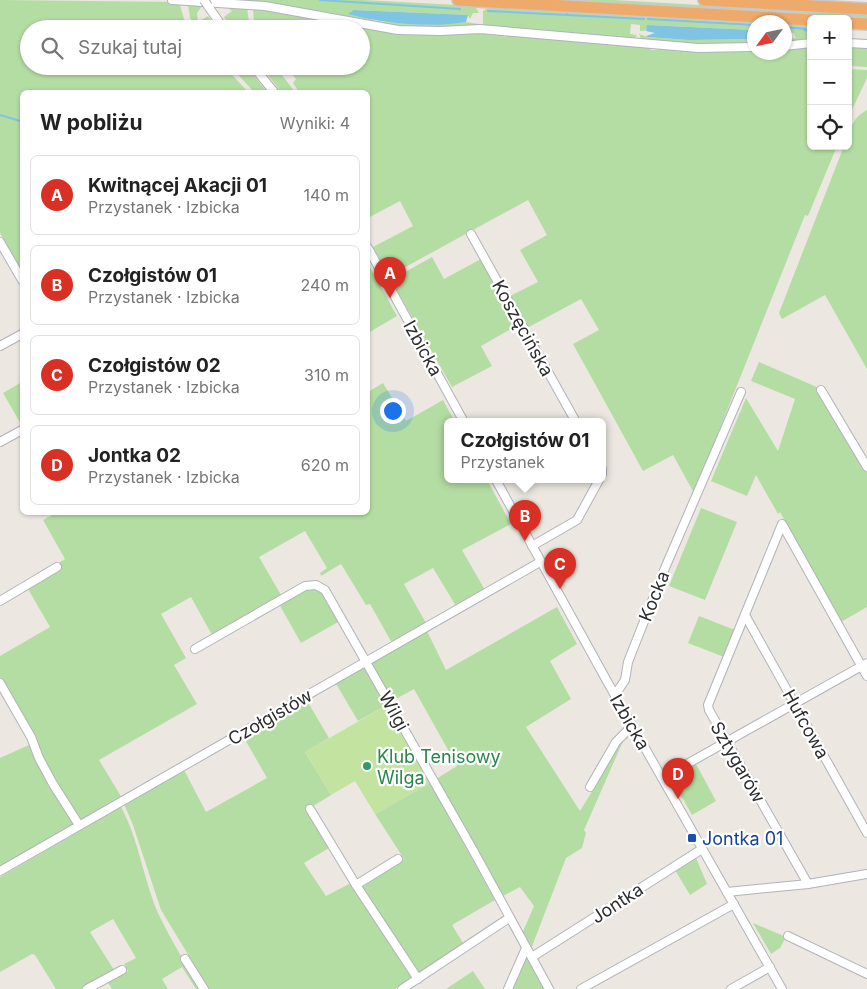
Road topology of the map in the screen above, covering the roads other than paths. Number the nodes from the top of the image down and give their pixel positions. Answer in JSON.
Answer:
{"nodes":[{"id":1,"x":172,"y":0,"type":"edge"},
{"id":2,"x":458,"y":0,"type":"edge"},
{"id":3,"x":704,"y":0,"type":"edge"},
{"id":4,"x":206,"y":3,"type":"edge"},
{"id":5,"x":867,"y":9,"type":"edge"},
{"id":6,"x":218,"y":20,"type":"edge"},
{"id":7,"x":343,"y":20,"type":"edge"},
{"id":8,"x":807,"y":20,"type":"edge"},
{"id":9,"x":852,"y":23,"type":"edge"},
{"id":10,"x":867,"y":24,"type":"edge"},
{"id":11,"x":370,"y":25,"type":"edge"},
{"id":12,"x":807,"y":43,"type":"edge"},
{"id":13,"x":852,"y":43,"type":"edge"},
{"id":14,"x":867,"y":44,"type":"edge"},
{"id":15,"x":792,"y":45,"type":"edge"},
{"id":16,"x":747,"y":47,"type":"edge"},
{"id":17,"x":260,"y":75,"type":"edge"},
{"id":18,"x":272,"y":90,"type":"edge"},
{"id":19,"x":471,"y":234,"type":"dead end"},
{"id":20,"x":0,"y":242,"type":"edge"},
{"id":21,"x":370,"y":252,"type":"edge"},
{"id":22,"x":20,"y":277,"type":"edge"},
{"id":23,"x":20,"y":335,"type":"edge"},
{"id":24,"x":0,"y":346,"type":"edge"},
{"id":25,"x":821,"y":390,"type":"dead end"},
{"id":26,"x":741,"y":392,"type":"dead end"},
{"id":27,"x":462,"y":418,"type":"edge"},
{"id":28,"x":574,"y":418,"type":"edge"},
{"id":29,"x":20,"y":431,"type":"edge"},
{"id":30,"x":0,"y":442,"type":"edge"},
{"id":31,"x":867,"y":467,"type":"edge"},
{"id":32,"x":498,"y":483,"type":"edge"},
{"id":33,"x":597,"y":483,"type":"edge"},
{"id":34,"x":532,"y":546,"type":"junction"},
{"id":35,"x":540,"y":562,"type":"junction"},
{"id":36,"x":57,"y":567,"type":"dead end"},
{"id":37,"x":0,"y":601,"type":"edge"},
{"id":38,"x":745,"y":615,"type":"junction"},
{"id":39,"x":195,"y":649,"type":"dead end"},
{"id":40,"x":367,"y":662,"type":"junction"},
{"id":41,"x":864,"y":665,"type":"edge"},
{"id":42,"x":867,"y":676,"type":"edge"},
{"id":43,"x":0,"y":683,"type":"edge"},
{"id":44,"x":615,"y":695,"type":"junction"},
{"id":45,"x":795,"y":704,"type":"junction"},
{"id":46,"x":632,"y":726,"type":"junction"},
{"id":47,"x":726,"y":742,"type":"junction"},
{"id":48,"x":662,"y":778,"type":"junction"},
{"id":49,"x":590,"y":787,"type":"dead end"},
{"id":50,"x":310,"y":809,"type":"dead end"},
{"id":51,"x":79,"y":826,"type":"junction"},
{"id":52,"x":867,"y":833,"type":"edge"},
{"id":53,"x":702,"y":849,"type":"junction"},
{"id":54,"x":398,"y":860,"type":"dead end"},
{"id":55,"x":0,"y":872,"type":"edge"},
{"id":56,"x":867,"y":874,"type":"edge"},
{"id":57,"x":808,"y":884,"type":"junction"},
{"id":58,"x":356,"y":885,"type":"junction"},
{"id":59,"x":727,"y":892,"type":"junction"},
{"id":60,"x":734,"y":904,"type":"junction"},
{"id":61,"x":509,"y":918,"type":"junction"},
{"id":62,"x":788,"y":936,"type":"dead end"},
{"id":63,"x":526,"y":948,"type":"junction"},
{"id":64,"x":532,"y":957,"type":"junction"},
{"id":65,"x":185,"y":959,"type":"dead end"},
{"id":66,"x":770,"y":967,"type":"junction"},
{"id":67,"x":122,"y":970,"type":"dead end"},
{"id":68,"x":867,"y":974,"type":"edge"},
{"id":69,"x":418,"y":979,"type":"junction"},
{"id":70,"x":87,"y":989,"type":"edge"},
{"id":71,"x":204,"y":989,"type":"edge"},
{"id":72,"x":402,"y":989,"type":"edge"},
{"id":73,"x":508,"y":989,"type":"edge"},
{"id":74,"x":549,"y":989,"type":"edge"},
{"id":75,"x":581,"y":989,"type":"edge"},
{"id":76,"x":731,"y":989,"type":"edge"},
{"id":77,"x":782,"y":989,"type":"edge"}],
"edges":[{"from":1,"to":7,"type":"street"},
{"from":2,"to":8,"type":"highway"},
{"from":3,"to":5,"type":"highway"},
{"from":4,"to":6,"type":"street"},
{"from":9,"to":10,"type":"highway"},
{"from":11,"to":16,"type":"street"},
{"from":12,"to":15,"type":"street"},
{"from":13,"to":14,"type":"street"},
{"from":17,"to":18,"type":"street"},
{"from":19,"to":28,"type":"street","name":"Koszęcińska"},
{"from":20,"to":22,"type":"street"},
{"from":21,"to":27,"type":"street","name":"Izbicka"},
{"from":23,"to":24,"type":"street"},
{"from":25,"to":31,"type":"street"},
{"from":26,"to":44,"type":"street","name":"Kocka"},
{"from":29,"to":30,"type":"street"},
{"from":32,"to":34,"type":"street","name":"Izbicka"},
{"from":33,"to":34,"type":"street"},
{"from":34,"to":35,"type":"street","name":"Izbicka"},
{"from":35,"to":40,"type":"street","name":"Czołgistów"},
{"from":35,"to":44,"type":"street","name":"Izbicka"},
{"from":36,"to":37,"type":"street"},
{"from":38,"to":41,"type":"street","name":"Sztygarów"},
{"from":38,"to":45,"type":"street","name":"Hufcowa"},
{"from":38,"to":47,"type":"street","name":"Sztygarów"},
{"from":39,"to":40,"type":"street","name":"Wilgi"},
{"from":40,"to":51,"type":"street","name":"Czołgistów"},
{"from":40,"to":61,"type":"street","name":"Wilgi"},
{"from":41,"to":42,"type":"street"},
{"from":41,"to":45,"type":"street"},
{"from":43,"to":51,"type":"street"},
{"from":44,"to":46,"type":"street","name":"Izbicka"},
{"from":45,"to":47,"type":"street"},
{"from":45,"to":52,"type":"street","name":"Hufcowa"},
{"from":46,"to":48,"type":"street","name":"Izbicka"},
{"from":46,"to":49,"type":"street"},
{"from":47,"to":48,"type":"street"},
{"from":47,"to":57,"type":"street","name":"Sztygarów"},
{"from":48,"to":53,"type":"street","name":"Izbicka"},
{"from":50,"to":58,"type":"street"},
{"from":51,"to":55,"type":"street","name":"Czołgistów"},
{"from":53,"to":59,"type":"street","name":"Izbicka"},
{"from":53,"to":64,"type":"street","name":"Jontka"},
{"from":54,"to":58,"type":"street"},
{"from":56,"to":57,"type":"street"},
{"from":57,"to":59,"type":"street"},
{"from":58,"to":69,"type":"street"},
{"from":59,"to":60,"type":"street","name":"Izbicka"},
{"from":60,"to":66,"type":"street","name":"Izbicka"},
{"from":60,"to":75,"type":"street"},
{"from":61,"to":63,"type":"street","name":"Wilgi"},
{"from":61,"to":69,"type":"street"},
{"from":62,"to":68,"type":"street"},
{"from":63,"to":64,"type":"street","name":"Wilgi"},
{"from":63,"to":73,"type":"street"},
{"from":64,"to":74,"type":"street","name":"Wilgi"},
{"from":65,"to":71,"type":"street"},
{"from":66,"to":76,"type":"street"},
{"from":66,"to":77,"type":"street","name":"Izbicka"},
{"from":67,"to":70,"type":"street"},
{"from":69,"to":72,"type":"street"}]}
